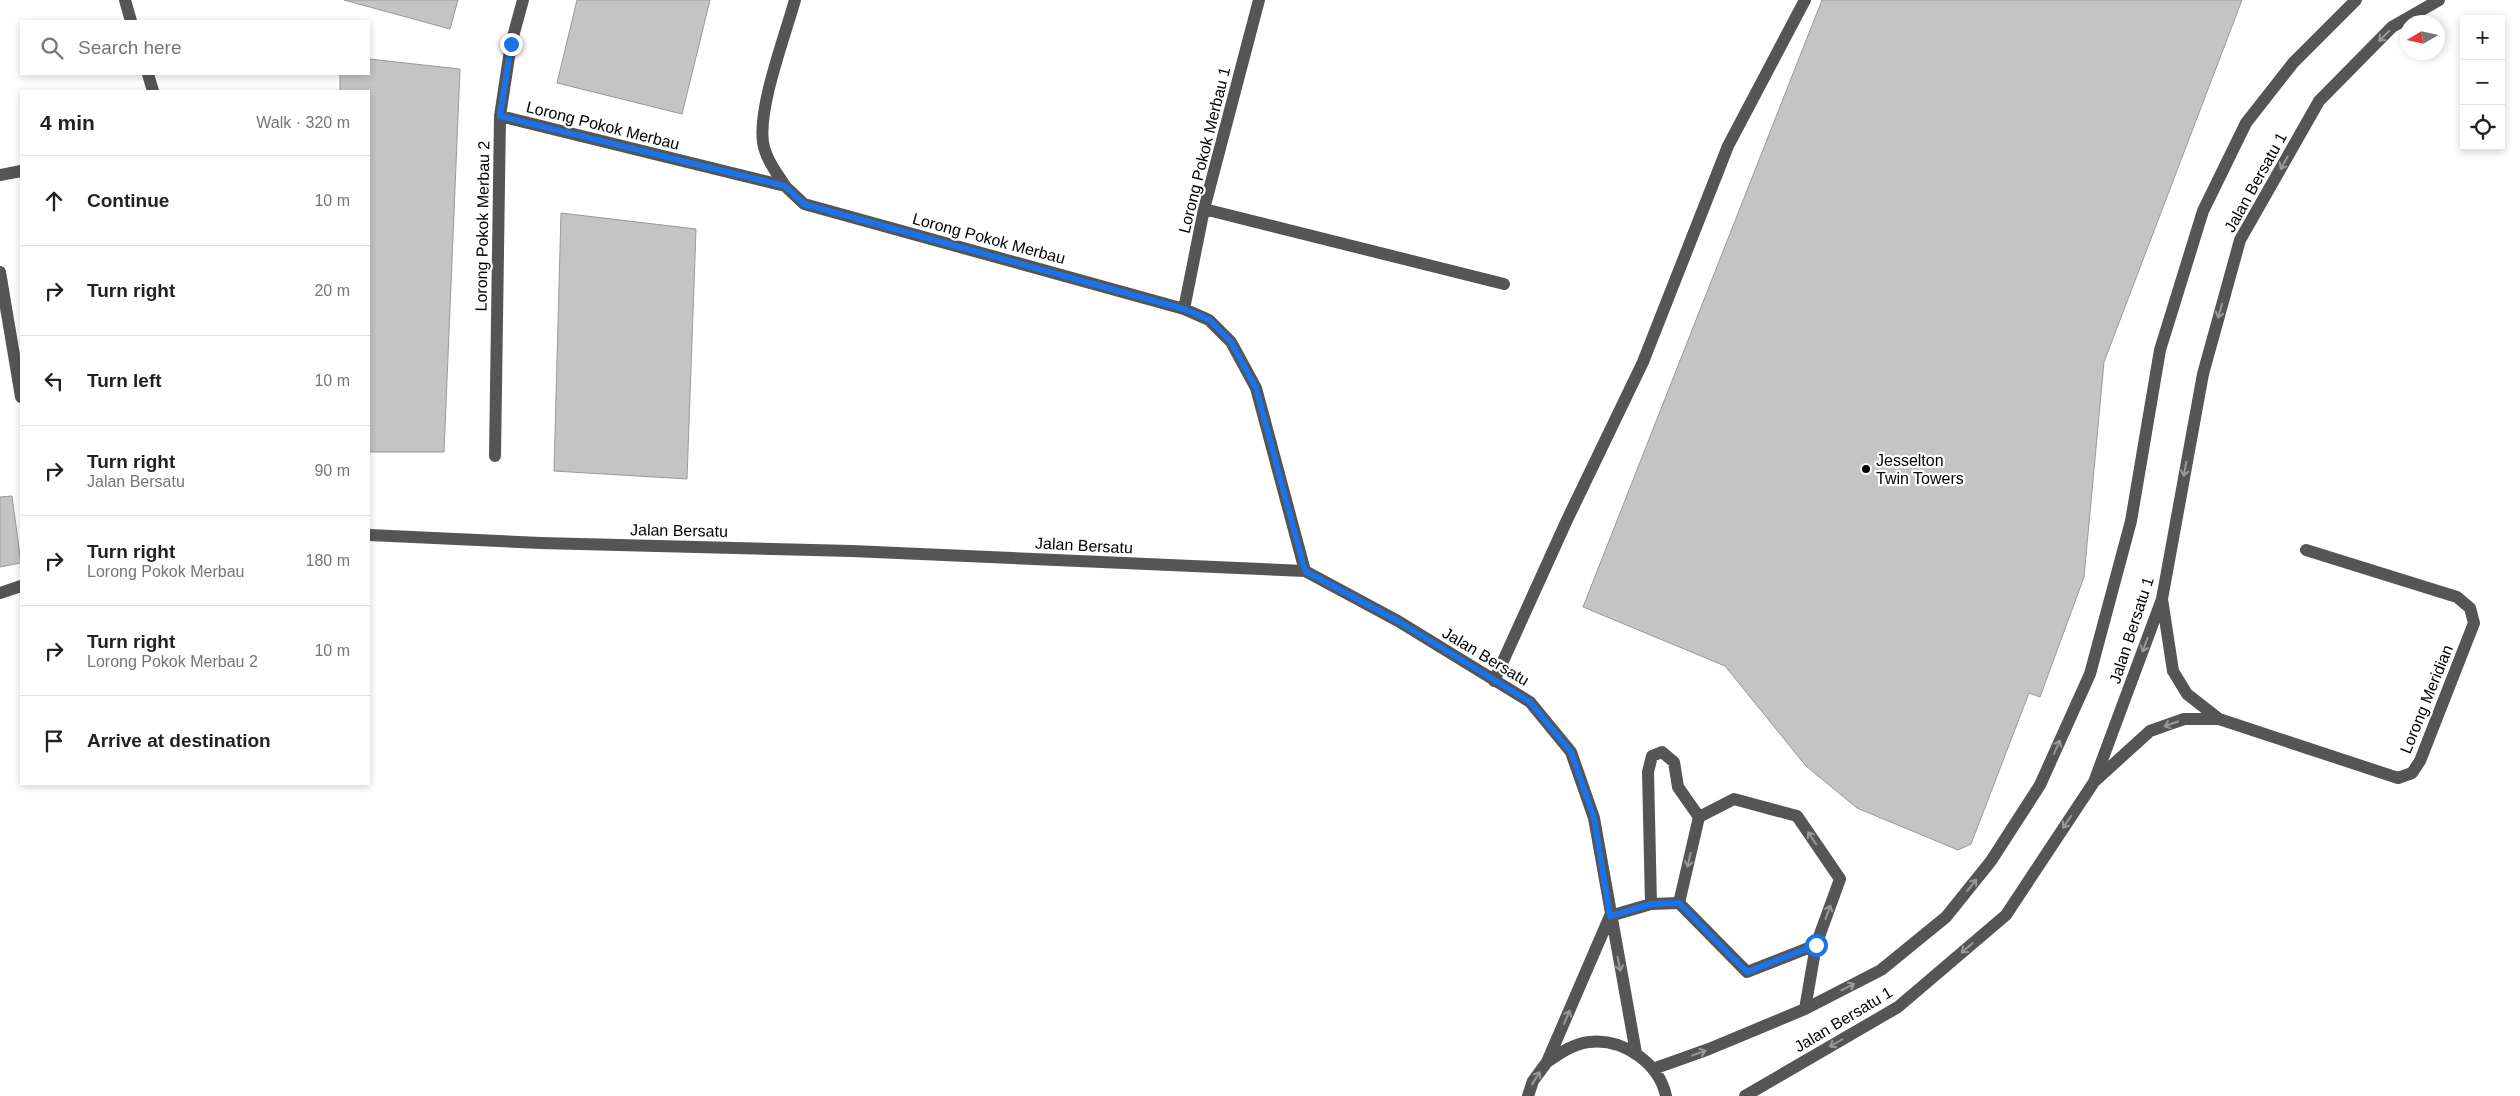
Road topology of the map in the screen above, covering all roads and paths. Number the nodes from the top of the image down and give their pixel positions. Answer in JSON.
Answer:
{"nodes":[{"id":1,"x":125,"y":0,"type":"edge"},
{"id":2,"x":523,"y":0,"type":"edge"},
{"id":3,"x":795,"y":0,"type":"edge"},
{"id":4,"x":1259,"y":0,"type":"edge"},
{"id":5,"x":1805,"y":0,"type":"edge"},
{"id":6,"x":2356,"y":0,"type":"edge"},
{"id":7,"x":2439,"y":0,"type":"edge"},
{"id":8,"x":131,"y":20,"type":"edge"},
{"id":9,"x":148,"y":75,"type":"edge"},
{"id":10,"x":153,"y":90,"type":"edge"},
{"id":11,"x":500,"y":116,"type":"junction"},
{"id":12,"x":20,"y":171,"type":"edge"},
{"id":13,"x":0,"y":175,"type":"edge"},
{"id":14,"x":785,"y":186,"type":"junction"},
{"id":15,"x":1204,"y":209,"type":"junction"},
{"id":16,"x":0,"y":272,"type":"edge"},
{"id":17,"x":1504,"y":284,"type":"dead end"},
{"id":18,"x":1184,"y":309,"type":"junction"},
{"id":19,"x":20,"y":391,"type":"edge"},
{"id":20,"x":495,"y":456,"type":"dead end"},
{"id":21,"x":370,"y":535,"type":"edge"},
{"id":22,"x":2306,"y":550,"type":"dead end"},
{"id":23,"x":1305,"y":571,"type":"junction"},
{"id":24,"x":20,"y":586,"type":"edge"},
{"id":25,"x":0,"y":593,"type":"edge"},
{"id":26,"x":2162,"y":599,"type":"junction"},
{"id":27,"x":1494,"y":681,"type":"junction"},
{"id":28,"x":2219,"y":719,"type":"junction"},
{"id":29,"x":2094,"y":782,"type":"junction"},
{"id":30,"x":1700,"y":817,"type":"junction"},
{"id":31,"x":1679,"y":903,"type":"junction"},
{"id":32,"x":1651,"y":904,"type":"junction"},
{"id":33,"x":1610,"y":916,"type":"junction"},
{"id":34,"x":1816,"y":945,"type":"junction"},
{"id":35,"x":1805,"y":1009,"type":"junction"},
{"id":36,"x":1636,"y":1053,"type":"junction"},
{"id":37,"x":1547,"y":1062,"type":"junction"},
{"id":38,"x":1653,"y":1069,"type":"junction"},
{"id":39,"x":1528,"y":1096,"type":"edge"},
{"id":40,"x":1666,"y":1096,"type":"edge"},
{"id":41,"x":1745,"y":1096,"type":"edge"}],
"edges":[{"from":1,"to":8,"type":"street"},
{"from":2,"to":11,"type":"street","name":"Lorong Pokok Merbau 2"},
{"from":3,"to":14,"type":"street"},
{"from":4,"to":15,"type":"street","name":"Lorong Pokok Merbau 1"},
{"from":5,"to":27,"type":"street"},
{"from":35,"to":6,"type":"street","name":"Jalan Bersatu 1","one_way":true},
{"from":7,"to":26,"type":"street","name":"Jalan Bersatu 1","one_way":true},
{"from":9,"to":10,"type":"street"},
{"from":11,"to":14,"type":"street","name":"Lorong Pokok Merbau"},
{"from":11,"to":20,"type":"street","name":"Lorong Pokok Merbau 2"},
{"from":12,"to":13,"type":"street"},
{"from":14,"to":18,"type":"street","name":"Lorong Pokok Merbau"},
{"from":15,"to":17,"type":"street"},
{"from":15,"to":18,"type":"street","name":"Lorong Pokok Merbau 1"},
{"from":16,"to":19,"type":"street"},
{"from":18,"to":23,"type":"street","name":"Lorong Pokok Merbau"},
{"from":21,"to":23,"type":"street","name":"Jalan Bersatu"},
{"from":22,"to":28,"type":"street","name":"Lorong Meridian"},
{"from":23,"to":27,"type":"street","name":"Jalan Bersatu"},
{"from":24,"to":25,"type":"street"},
{"from":26,"to":28,"type":"street","name":"Lorong Meridian"},
{"from":26,"to":29,"type":"street","name":"Jalan Bersatu 1","one_way":true},
{"from":27,"to":33,"type":"street","name":"Jalan Bersatu"},
{"from":28,"to":29,"type":"street","name":"Lorong Meridian","one_way":true},
{"from":29,"to":41,"type":"street","name":"Jalan Bersatu 1","one_way":true},
{"from":30,"to":31,"type":"street","one_way":true},
{"from":30,"to":32,"type":"street"},
{"from":34,"to":30,"type":"street","one_way":true},
{"from":31,"to":32,"type":"street"},
{"from":31,"to":34,"type":"street"},
{"from":32,"to":33,"type":"street"},
{"from":33,"to":36,"type":"street","name":"Jalan Bersatu","one_way":true},
{"from":37,"to":33,"type":"street","one_way":true},
{"from":34,"to":35,"type":"street"},
{"from":38,"to":35,"type":"street","name":"Jalan Bersatu 1","one_way":true},
{"from":36,"to":37,"type":"street"},
{"from":36,"to":38,"type":"street"},
{"from":39,"to":37,"type":"street","one_way":true},
{"from":38,"to":40,"type":"street"}]}
